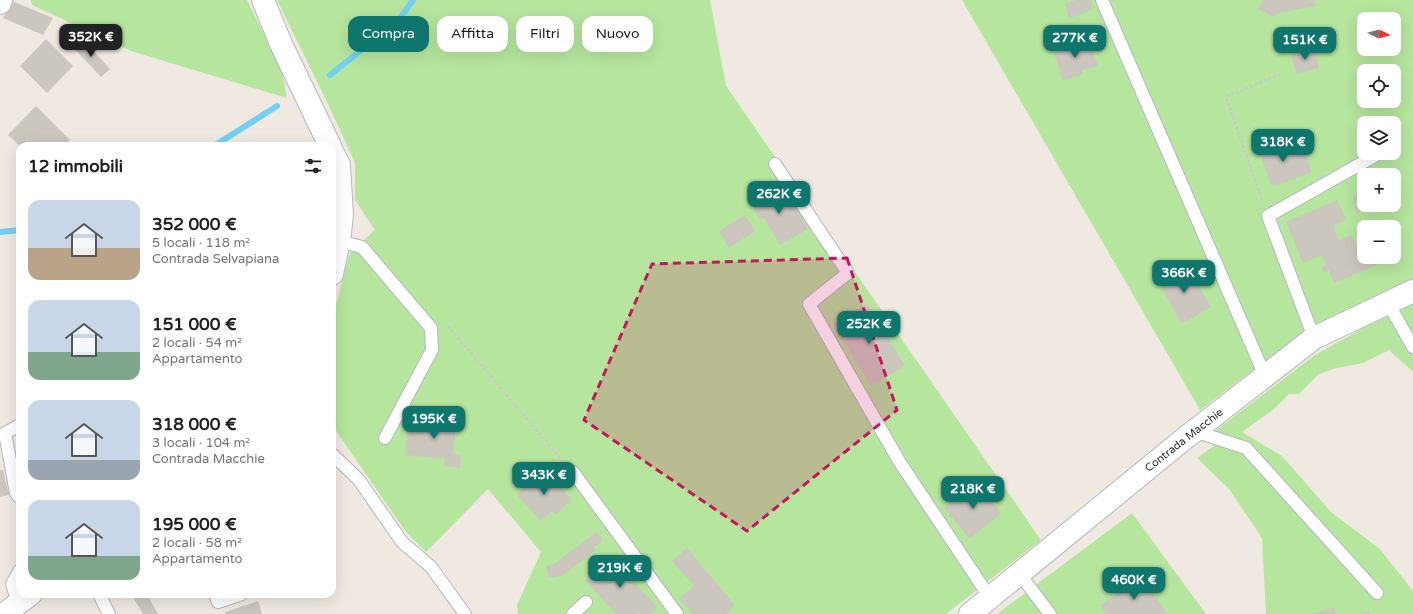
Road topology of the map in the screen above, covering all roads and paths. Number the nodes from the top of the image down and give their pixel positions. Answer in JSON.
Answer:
{"nodes":[{"id":1,"x":1,"y":0,"type":"edge"},
{"id":2,"x":263,"y":0,"type":"edge"},
{"id":3,"x":1102,"y":0,"type":"edge"},
{"id":4,"x":0,"y":3,"type":"edge"},
{"id":5,"x":1282,"y":73,"type":"dead end"},
{"id":6,"x":328,"y":142,"type":"edge"},
{"id":7,"x":336,"y":159,"type":"edge"},
{"id":8,"x":1367,"y":160,"type":"edge"},
{"id":9,"x":775,"y":164,"type":"dead end"},
{"id":10,"x":1268,"y":216,"type":"junction"},
{"id":11,"x":339,"y":241,"type":"junction"},
{"id":12,"x":336,"y":255,"type":"edge"},
{"id":13,"x":1413,"y":291,"type":"edge"},
{"id":14,"x":1388,"y":303,"type":"junction"},
{"id":15,"x":445,"y":323,"type":"dead end"},
{"id":16,"x":1314,"y":338,"type":"junction"},
{"id":17,"x":1413,"y":347,"type":"edge"},
{"id":18,"x":1266,"y":376,"type":"junction"},
{"id":19,"x":16,"y":426,"type":"edge"},
{"id":20,"x":1194,"y":431,"type":"junction"},
{"id":21,"x":385,"y":438,"type":"dead end"},
{"id":22,"x":336,"y":458,"type":"edge"},
{"id":23,"x":573,"y":472,"type":"joint"},
{"id":24,"x":16,"y":493,"type":"edge"},
{"id":25,"x":1019,"y":573,"type":"junction"},
{"id":26,"x":16,"y":577,"type":"edge"},
{"id":27,"x":1377,"y":593,"type":"dead end"},
{"id":28,"x":16,"y":597,"type":"edge"},
{"id":29,"x":101,"y":598,"type":"edge"},
{"id":30,"x":216,"y":598,"type":"edge"},
{"id":31,"x":230,"y":598,"type":"edge"},
{"id":32,"x":990,"y":598,"type":"junction"},
{"id":33,"x":586,"y":602,"type":"dead end"},
{"id":34,"x":109,"y":614,"type":"edge"},
{"id":35,"x":464,"y":614,"type":"edge"},
{"id":36,"x":573,"y":614,"type":"edge"},
{"id":37,"x":677,"y":614,"type":"edge"},
{"id":38,"x":970,"y":614,"type":"edge"},
{"id":39,"x":1050,"y":614,"type":"edge"}],
"edges":[{"from":1,"to":4,"type":"street"},
{"from":2,"to":6,"type":"street"},
{"from":3,"to":18,"type":"lane"},
{"from":5,"to":10,"type":"path"},
{"from":7,"to":11,"type":"street"},
{"from":8,"to":10,"type":"lane"},
{"from":9,"to":32,"type":"lane"},
{"from":10,"to":16,"type":"lane"},
{"from":11,"to":12,"type":"street"},
{"from":11,"to":21,"type":"lane"},
{"from":13,"to":14,"type":"street","name":"Contrada Macchie"},
{"from":14,"to":16,"type":"street","name":"Contrada Macchie"},
{"from":14,"to":17,"type":"lane"},
{"from":15,"to":23,"type":"path"},
{"from":16,"to":18,"type":"street","name":"Contrada Macchie"},
{"from":18,"to":20,"type":"street","name":"Contrada Macchie"},
{"from":19,"to":24,"type":"lane"},
{"from":20,"to":25,"type":"street","name":"Contrada Macchie"},
{"from":20,"to":27,"type":"lane"},
{"from":22,"to":35,"type":"lane"},
{"from":23,"to":37,"type":"lane"},
{"from":25,"to":32,"type":"street","name":"Contrada Macchie"},
{"from":25,"to":39,"type":"lane"},
{"from":26,"to":28,"type":"lane"},
{"from":29,"to":34,"type":"lane"},
{"from":30,"to":31,"type":"lane"},
{"from":32,"to":38,"type":"street","name":"Contrada Macchie"},
{"from":33,"to":36,"type":"lane"}]}
